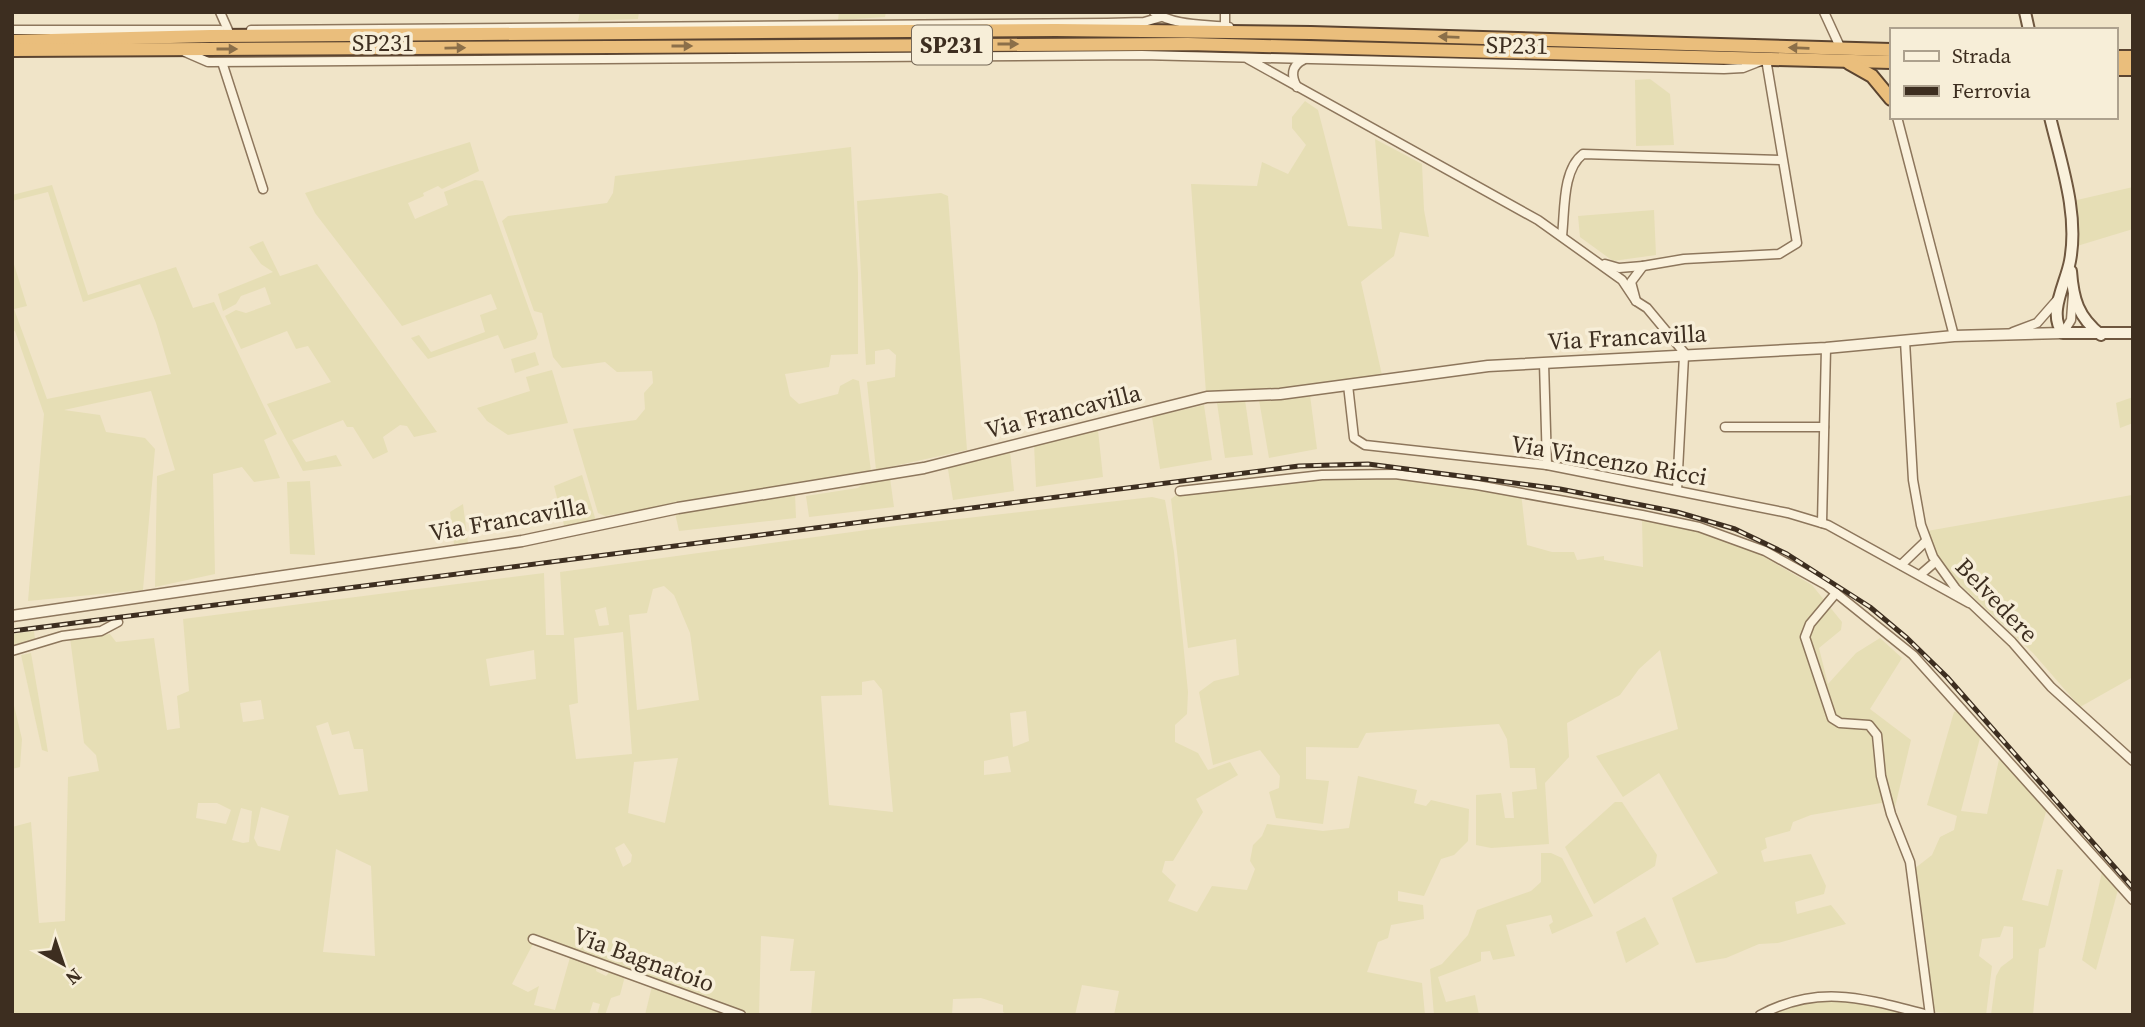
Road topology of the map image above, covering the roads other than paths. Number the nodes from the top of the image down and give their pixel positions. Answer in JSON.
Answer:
{"nodes":[{"id":1,"x":220,"y":12,"type":"edge"},
{"id":2,"x":1225,"y":12,"type":"edge"},
{"id":3,"x":1824,"y":12,"type":"edge"},
{"id":4,"x":1157,"y":15,"type":"edge"},
{"id":5,"x":1225,"y":26,"type":"junction"},
{"id":6,"x":12,"y":30,"type":"edge"},
{"id":7,"x":228,"y":30,"type":"junction"},
{"id":8,"x":1283,"y":32,"type":"junction"},
{"id":9,"x":12,"y":41,"type":"edge"},
{"id":10,"x":177,"y":48,"type":"junction"},
{"id":11,"x":12,"y":50,"type":"edge"},
{"id":12,"x":1890,"y":50,"type":"edge"},
{"id":13,"x":1841,"y":55,"type":"junction"},
{"id":14,"x":1306,"y":58,"type":"junction"},
{"id":15,"x":1248,"y":59,"type":"junction"},
{"id":16,"x":1766,"y":59,"type":"junction"},
{"id":17,"x":2117,"y":61,"type":"edge"},
{"id":18,"x":222,"y":62,"type":"junction"},
{"id":19,"x":1890,"y":62,"type":"edge"},
{"id":20,"x":2133,"y":69,"type":"edge"},
{"id":21,"x":1298,"y":89,"type":"junction"},
{"id":22,"x":1890,"y":98,"type":"edge"},
{"id":23,"x":1898,"y":119,"type":"edge"},
{"id":24,"x":2050,"y":119,"type":"edge"},
{"id":25,"x":1782,"y":160,"type":"junction"},
{"id":26,"x":263,"y":189,"type":"dead end"},
{"id":27,"x":1562,"y":236,"type":"junction"},
{"id":28,"x":1597,"y":262,"type":"junction"},
{"id":29,"x":1643,"y":266,"type":"junction"},
{"id":30,"x":2067,"y":293,"type":"junction"},
{"id":31,"x":1636,"y":301,"type":"junction"},
{"id":32,"x":2011,"y":333,"type":"junction"},
{"id":33,"x":2063,"y":333,"type":"junction"},
{"id":34,"x":2133,"y":333,"type":"edge"},
{"id":35,"x":2101,"y":335,"type":"junction"},
{"id":36,"x":1954,"y":336,"type":"junction"},
{"id":37,"x":1905,"y":341,"type":"junction"},
{"id":38,"x":1826,"y":348,"type":"junction"},
{"id":39,"x":1685,"y":356,"type":"junction"},
{"id":40,"x":1544,"y":363,"type":"junction"},
{"id":41,"x":1348,"y":384,"type":"junction"},
{"id":42,"x":1725,"y":427,"type":"dead end"},
{"id":43,"x":1824,"y":427,"type":"junction"},
{"id":44,"x":1547,"y":465,"type":"junction"},
{"id":45,"x":1677,"y":490,"type":"junction"},
{"id":46,"x":1180,"y":491,"type":"dead end"},
{"id":47,"x":1822,"y":523,"type":"junction"},
{"id":48,"x":1925,"y":542,"type":"junction"},
{"id":49,"x":1935,"y":562,"type":"junction"},
{"id":50,"x":1901,"y":565,"type":"junction"},
{"id":51,"x":1920,"y":575,"type":"junction"},
{"id":52,"x":1836,"y":593,"type":"junction"},
{"id":53,"x":1969,"y":603,"type":"junction"},
{"id":54,"x":12,"y":615,"type":"edge"},
{"id":55,"x":118,"y":622,"type":"dead end"},
{"id":56,"x":12,"y":651,"type":"edge"},
{"id":57,"x":2133,"y":761,"type":"edge"},
{"id":58,"x":2133,"y":900,"type":"edge"},
{"id":59,"x":533,"y":939,"type":"dead end"},
{"id":60,"x":741,"y":1015,"type":"edge"},
{"id":61,"x":1760,"y":1015,"type":"edge"},
{"id":62,"x":1929,"y":1015,"type":"edge"}],
"edges":[{"from":1,"to":7,"type":"street"},
{"from":2,"to":5,"type":"street"},
{"from":3,"to":13,"type":"street"},
{"from":4,"to":5,"type":"street"},
{"from":4,"to":7,"type":"street"},
{"from":5,"to":8,"type":"street"},
{"from":6,"to":7,"type":"street"},
{"from":8,"to":9,"type":"highway","number":"SP231"},
{"from":13,"to":8,"type":"highway","number":"SP231","one_way":true},
{"from":10,"to":11,"type":"highway","number":"SP231"},
{"from":10,"to":16,"type":"highway","number":"SP231","one_way":true},
{"from":10,"to":18,"type":"street","name":"SP231"},
{"from":12,"to":13,"type":"highway","number":"SP231"},
{"from":13,"to":16,"type":"highway","number":"SP231"},
{"from":13,"to":19,"type":"highway","number":"SP231"},
{"from":13,"to":22,"type":"highway"},
{"from":14,"to":15,"type":"street","name":"SP231"},
{"from":14,"to":16,"type":"street","name":"SP231"},
{"from":14,"to":21,"type":"street"},
{"from":15,"to":18,"type":"street","name":"SP231"},
{"from":15,"to":21,"type":"street"},
{"from":16,"to":25,"type":"street"},
{"from":17,"to":20,"type":"highway"},
{"from":18,"to":26,"type":"street"},
{"from":21,"to":27,"type":"street"},
{"from":23,"to":36,"type":"street"},
{"from":24,"to":30,"type":"main road"},
{"from":25,"to":27,"type":"street"},
{"from":25,"to":29,"type":"street"},
{"from":27,"to":28,"type":"street"},
{"from":28,"to":29,"type":"street"},
{"from":28,"to":31,"type":"street"},
{"from":29,"to":31,"type":"street"},
{"from":30,"to":32,"type":"street"},
{"from":30,"to":33,"type":"main road"},
{"from":30,"to":35,"type":"main road"},
{"from":31,"to":39,"type":"street"},
{"from":32,"to":33,"type":"street","name":"Via Francavilla"},
{"from":32,"to":36,"type":"street","name":"Via Francavilla"},
{"from":33,"to":35,"type":"main road","name":"Via Francavilla"},
{"from":34,"to":35,"type":"main road","name":"Via Francavilla"},
{"from":36,"to":37,"type":"street","name":"Via Francavilla"},
{"from":37,"to":38,"type":"street","name":"Via Francavilla"},
{"from":37,"to":48,"type":"street","name":"Belvedere"},
{"from":38,"to":39,"type":"street","name":"Via Francavilla"},
{"from":38,"to":43,"type":"street"},
{"from":39,"to":40,"type":"street","name":"Via Francavilla"},
{"from":39,"to":45,"type":"street"},
{"from":40,"to":41,"type":"street","name":"Via Francavilla"},
{"from":40,"to":44,"type":"street"},
{"from":41,"to":44,"type":"street","name":"Via Vincenzo Ricci"},
{"from":41,"to":54,"type":"street","name":"Via Francavilla"},
{"from":42,"to":43,"type":"street"},
{"from":43,"to":47,"type":"street"},
{"from":44,"to":45,"type":"street","name":"Via Vincenzo Ricci"},
{"from":45,"to":47,"type":"street","name":"Via Vincenzo Ricci"},
{"from":46,"to":52,"type":"street"},
{"from":47,"to":50,"type":"street","name":"Via Vincenzo Ricci"},
{"from":48,"to":49,"type":"street","name":"Belvedere"},
{"from":48,"to":50,"type":"street"},
{"from":49,"to":51,"type":"street"},
{"from":49,"to":53,"type":"street","name":"Belvedere"},
{"from":50,"to":51,"type":"street","name":"Via Vincenzo Ricci"},
{"from":51,"to":53,"type":"street","name":"Via Vincenzo Ricci"},
{"from":52,"to":58,"type":"street"},
{"from":52,"to":62,"type":"street"},
{"from":53,"to":57,"type":"street","name":"Belvedere"},
{"from":55,"to":56,"type":"street"},
{"from":59,"to":60,"type":"street","name":"Via Bagnatoio"},
{"from":61,"to":62,"type":"street"}]}
